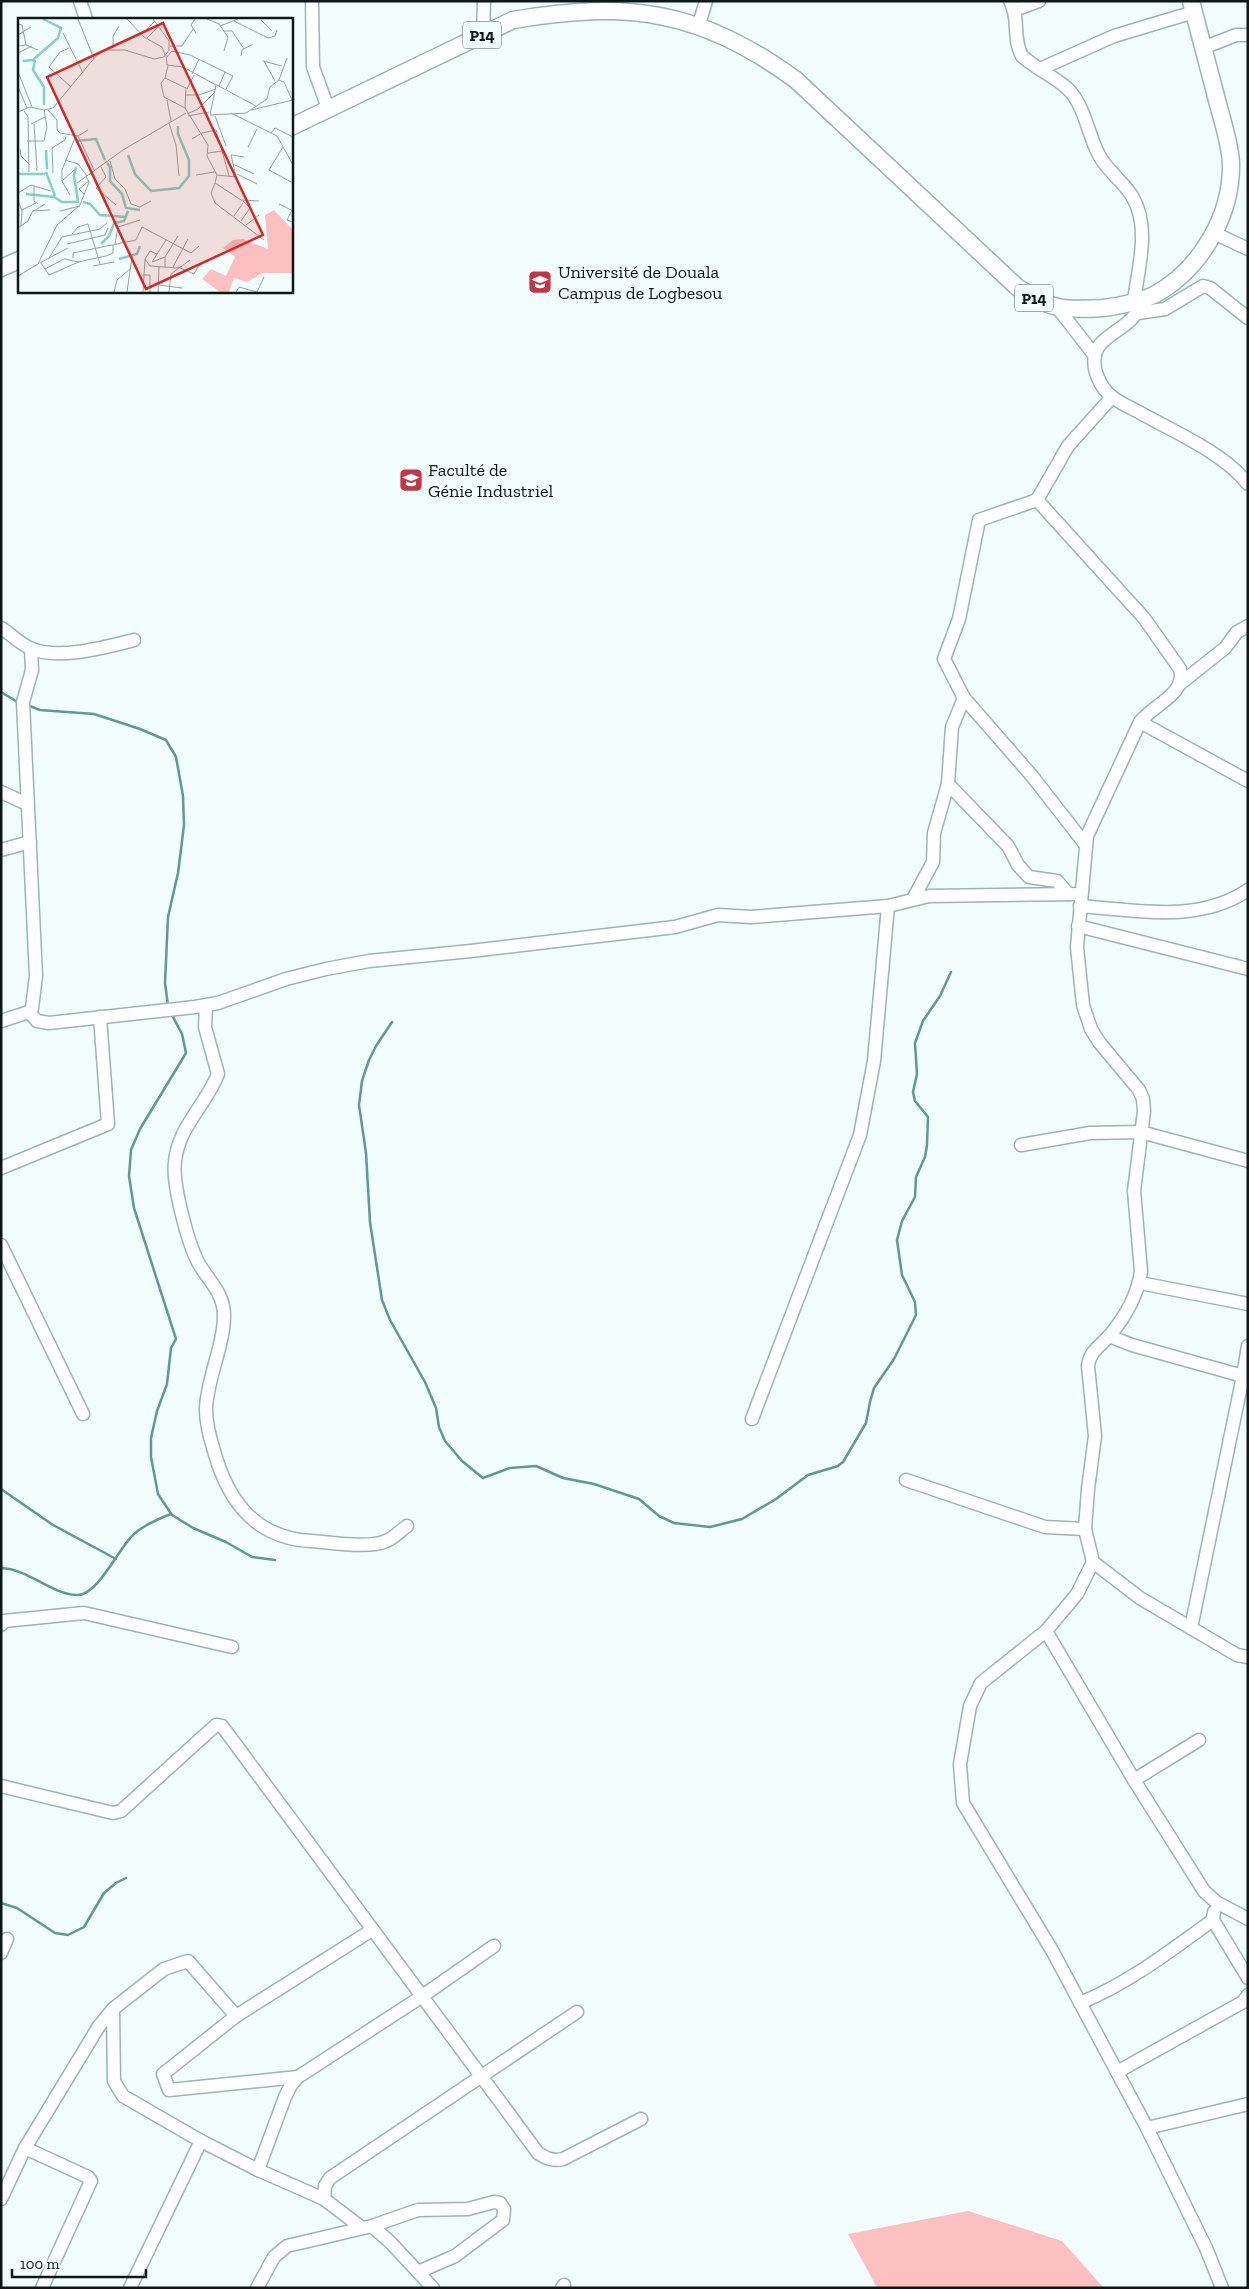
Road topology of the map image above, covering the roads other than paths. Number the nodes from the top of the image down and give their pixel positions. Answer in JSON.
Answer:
{"nodes":[{"id":1,"x":80,"y":1,"type":"edge"},
{"id":2,"x":312,"y":1,"type":"edge"},
{"id":3,"x":484,"y":1,"type":"edge"},
{"id":4,"x":706,"y":1,"type":"edge"},
{"id":5,"x":1040,"y":1,"type":"edge"},
{"id":6,"x":1012,"y":6,"type":"edge"},
{"id":7,"x":1192,"y":6,"type":"edge"},
{"id":8,"x":86,"y":18,"type":"edge"},
{"id":9,"x":700,"y":21,"type":"junction"},
{"id":10,"x":483,"y":34,"type":"junction"},
{"id":11,"x":1248,"y":35,"type":"edge"},
{"id":12,"x":1203,"y":48,"type":"junction"},
{"id":13,"x":1040,"y":70,"type":"junction"},
{"id":14,"x":328,"y":108,"type":"junction"},
{"id":15,"x":292,"y":126,"type":"edge"},
{"id":16,"x":1214,"y":234,"type":"junction"},
{"id":17,"x":1248,"y":249,"type":"edge"},
{"id":18,"x":18,"y":260,"type":"edge"},
{"id":19,"x":1,"y":268,"type":"edge"},
{"id":20,"x":1138,"y":305,"type":"junction"},
{"id":21,"x":1057,"y":307,"type":"junction"},
{"id":22,"x":1248,"y":318,"type":"edge"},
{"id":23,"x":1094,"y":356,"type":"junction"},
{"id":24,"x":1112,"y":397,"type":"junction"},
{"id":25,"x":1248,"y":484,"type":"edge"},
{"id":26,"x":1037,"y":500,"type":"junction"},
{"id":27,"x":1248,"y":626,"type":"edge"},
{"id":28,"x":1,"y":628,"type":"edge"},
{"id":29,"x":14,"y":637,"type":"junction"},
{"id":30,"x":134,"y":640,"type":"dead end"},
{"id":31,"x":1,"y":642,"type":"edge"},
{"id":32,"x":31,"y":649,"type":"junction"},
{"id":33,"x":1181,"y":684,"type":"junction"},
{"id":34,"x":964,"y":698,"type":"junction"},
{"id":35,"x":1140,"y":722,"type":"junction"},
{"id":36,"x":1248,"y":781,"type":"edge"},
{"id":37,"x":948,"y":784,"type":"junction"},
{"id":38,"x":1,"y":792,"type":"edge"},
{"id":39,"x":27,"y":804,"type":"junction"},
{"id":40,"x":30,"y":842,"type":"junction"},
{"id":41,"x":1085,"y":844,"type":"junction"},
{"id":42,"x":1,"y":850,"type":"edge"},
{"id":43,"x":1248,"y":890,"type":"edge"},
{"id":44,"x":1076,"y":898,"type":"junction"},
{"id":45,"x":913,"y":899,"type":"junction"},
{"id":46,"x":888,"y":906,"type":"junction"},
{"id":47,"x":1078,"y":926,"type":"junction"},
{"id":48,"x":1248,"y":969,"type":"edge"},
{"id":49,"x":206,"y":1006,"type":"junction"},
{"id":50,"x":29,"y":1012,"type":"junction"},
{"id":51,"x":100,"y":1017,"type":"junction"},
{"id":52,"x":1,"y":1022,"type":"edge"},
{"id":53,"x":1141,"y":1132,"type":"junction"},
{"id":54,"x":1021,"y":1145,"type":"dead end"},
{"id":55,"x":1248,"y":1161,"type":"edge"},
{"id":56,"x":1,"y":1168,"type":"edge"},
{"id":57,"x":1,"y":1245,"type":"edge"},
{"id":58,"x":1140,"y":1283,"type":"junction"},
{"id":59,"x":1248,"y":1304,"type":"edge"},
{"id":60,"x":1109,"y":1336,"type":"junction"},
{"id":61,"x":1248,"y":1346,"type":"edge"},
{"id":62,"x":1243,"y":1376,"type":"junction"},
{"id":63,"x":83,"y":1414,"type":"dead end"},
{"id":64,"x":752,"y":1419,"type":"dead end"},
{"id":65,"x":906,"y":1480,"type":"dead end"},
{"id":66,"x":407,"y":1526,"type":"dead end"},
{"id":67,"x":1085,"y":1529,"type":"junction"},
{"id":68,"x":1093,"y":1562,"type":"junction"},
{"id":69,"x":1,"y":1625,"type":"edge"},
{"id":70,"x":1191,"y":1628,"type":"junction"},
{"id":71,"x":1046,"y":1631,"type":"junction"},
{"id":72,"x":232,"y":1647,"type":"dead end"},
{"id":73,"x":1248,"y":1657,"type":"edge"},
{"id":74,"x":1199,"y":1740,"type":"dead end"},
{"id":75,"x":1134,"y":1780,"type":"junction"},
{"id":76,"x":1,"y":1786,"type":"edge"},
{"id":77,"x":1216,"y":1902,"type":"junction"},
{"id":78,"x":1248,"y":1918,"type":"edge"},
{"id":79,"x":1213,"y":1920,"type":"junction"},
{"id":80,"x":372,"y":1930,"type":"junction"},
{"id":81,"x":7,"y":1939,"type":"dead end"},
{"id":82,"x":494,"y":1946,"type":"dead end"},
{"id":83,"x":1,"y":1953,"type":"edge"},
{"id":84,"x":1248,"y":1978,"type":"edge"},
{"id":85,"x":1248,"y":1995,"type":"edge"},
{"id":86,"x":421,"y":1997,"type":"junction"},
{"id":87,"x":1080,"y":2003,"type":"junction"},
{"id":88,"x":114,"y":2009,"type":"junction"},
{"id":89,"x":577,"y":2012,"type":"dead end"},
{"id":90,"x":236,"y":2016,"type":"junction"},
{"id":91,"x":1117,"y":2072,"type":"junction"},
{"id":92,"x":481,"y":2075,"type":"junction"},
{"id":93,"x":298,"y":2077,"type":"junction"},
{"id":94,"x":1248,"y":2104,"type":"edge"},
{"id":95,"x":641,"y":2119,"type":"dead end"},
{"id":96,"x":1147,"y":2128,"type":"junction"},
{"id":97,"x":201,"y":2141,"type":"junction"},
{"id":98,"x":25,"y":2148,"type":"junction"},
{"id":99,"x":258,"y":2170,"type":"junction"},
{"id":100,"x":1,"y":2199,"type":"edge"},
{"id":101,"x":324,"y":2199,"type":"junction"},
{"id":102,"x":367,"y":2227,"type":"junction"},
{"id":103,"x":418,"y":2272,"type":"junction"},
{"id":104,"x":42,"y":2288,"type":"edge"},
{"id":105,"x":130,"y":2288,"type":"edge"},
{"id":106,"x":257,"y":2288,"type":"edge"},
{"id":107,"x":433,"y":2288,"type":"edge"},
{"id":108,"x":1222,"y":2288,"type":"edge"}],
"edges":[{"from":1,"to":8,"type":"street"},
{"from":2,"to":14,"type":"street"},
{"from":3,"to":10,"type":"street"},
{"from":4,"to":9,"type":"street"},
{"from":5,"to":6,"type":"street"},
{"from":6,"to":13,"type":"street"},
{"from":7,"to":12,"type":"main road","number":"P14"},
{"from":7,"to":13,"type":"street"},
{"from":9,"to":10,"type":"main road","number":"P14"},
{"from":9,"to":21,"type":"main road","number":"P14"},
{"from":10,"to":14,"type":"main road","number":"P14"},
{"from":11,"to":12,"type":"street"},
{"from":12,"to":16,"type":"main road","number":"P14"},
{"from":13,"to":20,"type":"street"},
{"from":14,"to":15,"type":"main road","number":"P14"},
{"from":16,"to":17,"type":"street"},
{"from":16,"to":20,"type":"main road","number":"P14"},
{"from":18,"to":19,"type":"main road"},
{"from":20,"to":21,"type":"main road","number":"P14"},
{"from":20,"to":22,"type":"street"},
{"from":20,"to":23,"type":"street"},
{"from":21,"to":23,"type":"street"},
{"from":23,"to":24,"type":"street"},
{"from":24,"to":25,"type":"street"},
{"from":24,"to":26,"type":"street"},
{"from":26,"to":33,"type":"street"},
{"from":26,"to":34,"type":"street"},
{"from":27,"to":33,"type":"street"},
{"from":28,"to":29,"type":"street"},
{"from":29,"to":31,"type":"street"},
{"from":29,"to":32,"type":"street"},
{"from":30,"to":32,"type":"street"},
{"from":32,"to":39,"type":"street"},
{"from":33,"to":35,"type":"street"},
{"from":34,"to":37,"type":"street"},
{"from":34,"to":41,"type":"street"},
{"from":35,"to":36,"type":"street"},
{"from":35,"to":41,"type":"street"},
{"from":37,"to":44,"type":"street"},
{"from":37,"to":45,"type":"street"},
{"from":38,"to":39,"type":"street"},
{"from":39,"to":40,"type":"street"},
{"from":40,"to":42,"type":"street"},
{"from":40,"to":50,"type":"street"},
{"from":41,"to":44,"type":"street"},
{"from":43,"to":44,"type":"street"},
{"from":44,"to":45,"type":"street"},
{"from":44,"to":47,"type":"street"},
{"from":45,"to":46,"type":"street"},
{"from":46,"to":49,"type":"street"},
{"from":46,"to":64,"type":"street"},
{"from":47,"to":48,"type":"street"},
{"from":47,"to":53,"type":"street"},
{"from":49,"to":51,"type":"street"},
{"from":49,"to":66,"type":"street"},
{"from":50,"to":51,"type":"street"},
{"from":50,"to":52,"type":"street"},
{"from":51,"to":56,"type":"street"},
{"from":53,"to":54,"type":"street"},
{"from":53,"to":55,"type":"street"},
{"from":53,"to":58,"type":"street"},
{"from":57,"to":63,"type":"street"},
{"from":58,"to":59,"type":"street"},
{"from":58,"to":60,"type":"street"},
{"from":60,"to":62,"type":"street"},
{"from":60,"to":67,"type":"street"},
{"from":61,"to":62,"type":"street"},
{"from":62,"to":70,"type":"street"},
{"from":65,"to":67,"type":"street"},
{"from":67,"to":68,"type":"street"},
{"from":68,"to":70,"type":"street"},
{"from":68,"to":71,"type":"street"},
{"from":69,"to":72,"type":"street"},
{"from":70,"to":73,"type":"street"},
{"from":71,"to":75,"type":"street"},
{"from":71,"to":87,"type":"street"},
{"from":74,"to":75,"type":"street"},
{"from":75,"to":77,"type":"street"},
{"from":76,"to":80,"type":"street"},
{"from":77,"to":78,"type":"street"},
{"from":77,"to":79,"type":"street"},
{"from":79,"to":84,"type":"street"},
{"from":79,"to":87,"type":"street"},
{"from":80,"to":86,"type":"street"},
{"from":80,"to":90,"type":"street"},
{"from":81,"to":83,"type":"street"},
{"from":82,"to":86,"type":"street"},
{"from":85,"to":91,"type":"street"},
{"from":86,"to":92,"type":"street"},
{"from":86,"to":93,"type":"street"},
{"from":87,"to":91,"type":"street"},
{"from":88,"to":90,"type":"street"},
{"from":88,"to":97,"type":"street"},
{"from":88,"to":98,"type":"street"},
{"from":89,"to":92,"type":"street"},
{"from":90,"to":93,"type":"street"},
{"from":91,"to":96,"type":"street"},
{"from":92,"to":95,"type":"street"},
{"from":92,"to":101,"type":"street"},
{"from":93,"to":99,"type":"street"},
{"from":94,"to":96,"type":"street"},
{"from":96,"to":108,"type":"street"},
{"from":97,"to":99,"type":"street"},
{"from":97,"to":105,"type":"street"},
{"from":98,"to":100,"type":"street"},
{"from":98,"to":104,"type":"street"},
{"from":99,"to":101,"type":"street"},
{"from":101,"to":102,"type":"street"},
{"from":102,"to":103,"type":"street"},
{"from":102,"to":103,"type":"street"},
{"from":102,"to":106,"type":"street"},
{"from":103,"to":107,"type":"street"}]}
